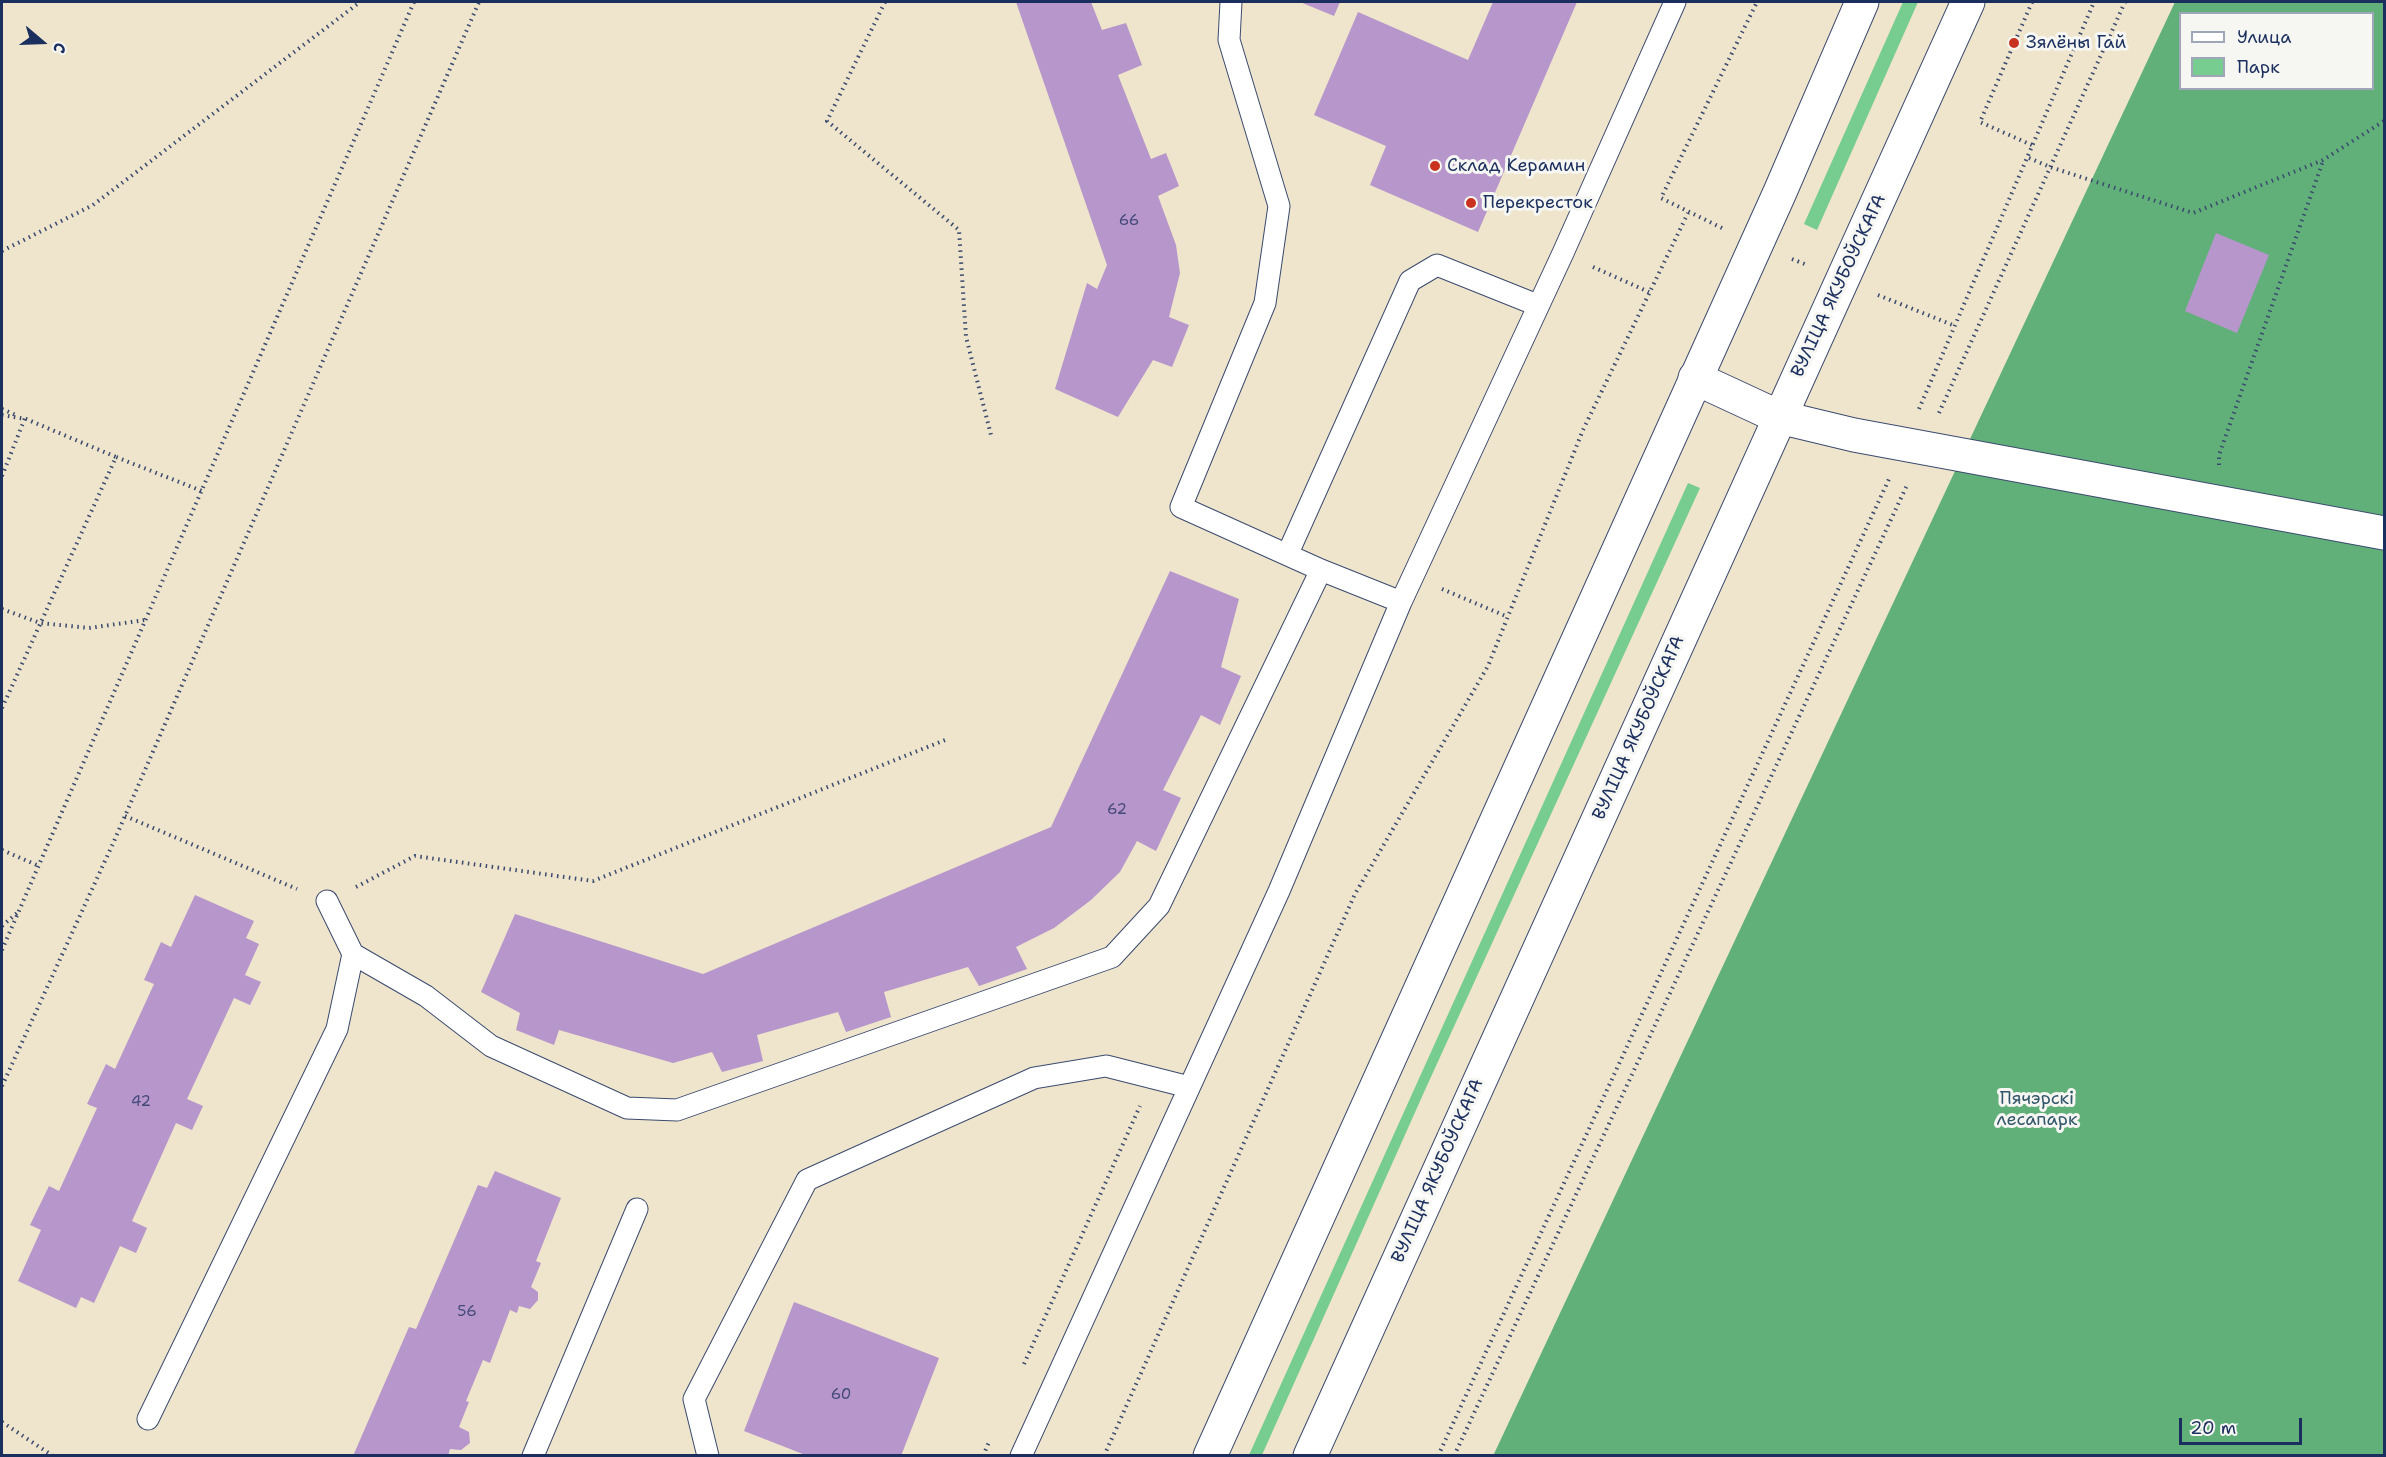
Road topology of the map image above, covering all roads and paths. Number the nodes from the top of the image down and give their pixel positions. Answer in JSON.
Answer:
{"nodes":[{"id":1,"x":360,"y":2,"type":"edge"},
{"id":2,"x":414,"y":2,"type":"edge"},
{"id":3,"x":479,"y":2,"type":"edge"},
{"id":4,"x":885,"y":2,"type":"edge"},
{"id":5,"x":1231,"y":2,"type":"edge"},
{"id":6,"x":1675,"y":2,"type":"edge"},
{"id":7,"x":1757,"y":2,"type":"edge"},
{"id":8,"x":1862,"y":2,"type":"edge"},
{"id":9,"x":1968,"y":2,"type":"edge"},
{"id":10,"x":2032,"y":2,"type":"edge"},
{"id":11,"x":2094,"y":2,"type":"edge"},
{"id":12,"x":2125,"y":2,"type":"edge"},
{"id":13,"x":2385,"y":121,"type":"edge"},
{"id":14,"x":2034,"y":146,"type":"junction"},
{"id":15,"x":2029,"y":158,"type":"junction"},
{"id":16,"x":2323,"y":160,"type":"junction"},
{"id":17,"x":2050,"y":167,"type":"junction"},
{"id":18,"x":2,"y":251,"type":"edge"},
{"id":19,"x":1563,"y":253,"type":"junction"},
{"id":20,"x":1649,"y":292,"type":"junction"},
{"id":21,"x":1537,"y":305,"type":"junction"},
{"id":22,"x":1695,"y":378,"type":"junction"},
{"id":23,"x":2,"y":409,"type":"edge"},
{"id":24,"x":2,"y":415,"type":"edge"},
{"id":25,"x":1779,"y":417,"type":"junction"},
{"id":26,"x":26,"y":419,"type":"junction"},
{"id":27,"x":991,"y":435,"type":"dead end"},
{"id":28,"x":1915,"y":445,"type":"junction"},
{"id":29,"x":116,"y":457,"type":"junction"},
{"id":30,"x":2,"y":476,"type":"edge"},
{"id":31,"x":202,"y":491,"type":"junction"},
{"id":32,"x":2218,"y":501,"type":"junction"},
{"id":33,"x":2385,"y":533,"type":"edge"},
{"id":34,"x":1288,"y":553,"type":"junction"},
{"id":35,"x":1321,"y":570,"type":"junction"},
{"id":36,"x":1413,"y":577,"type":"junction"},
{"id":37,"x":1401,"y":602,"type":"junction"},
{"id":38,"x":2,"y":609,"type":"edge"},
{"id":39,"x":1508,"y":616,"type":"junction"},
{"id":40,"x":146,"y":620,"type":"junction"},
{"id":41,"x":40,"y":624,"type":"junction"},
{"id":42,"x":2,"y":708,"type":"edge"},
{"id":43,"x":945,"y":740,"type":"dead end"},
{"id":44,"x":125,"y":816,"type":"junction"},
{"id":45,"x":2,"y":850,"type":"edge"},
{"id":46,"x":39,"y":866,"type":"junction"},
{"id":47,"x":327,"y":902,"type":"junction"},
{"id":48,"x":18,"y":912,"type":"junction"},
{"id":49,"x":2,"y":926,"type":"edge"},
{"id":50,"x":2,"y":950,"type":"edge"},
{"id":51,"x":353,"y":954,"type":"junction"},
{"id":52,"x":1153,"y":1078,"type":"junction"},
{"id":53,"x":2,"y":1086,"type":"edge"},
{"id":54,"x":1189,"y":1087,"type":"junction"},
{"id":55,"x":637,"y":1209,"type":"dead end"},
{"id":56,"x":1022,"y":1369,"type":"dead end"},
{"id":57,"x":148,"y":1419,"type":"dead end"},
{"id":58,"x":2,"y":1422,"type":"edge"},
{"id":59,"x":993,"y":1434,"type":"dead end"},
{"id":60,"x":53,"y":1455,"type":"edge"},
{"id":61,"x":532,"y":1455,"type":"edge"},
{"id":62,"x":708,"y":1455,"type":"edge"},
{"id":63,"x":984,"y":1455,"type":"edge"},
{"id":64,"x":1021,"y":1455,"type":"edge"},
{"id":65,"x":1104,"y":1455,"type":"edge"},
{"id":66,"x":1210,"y":1455,"type":"edge"},
{"id":67,"x":1310,"y":1455,"type":"edge"},
{"id":68,"x":1438,"y":1455,"type":"edge"},
{"id":69,"x":1454,"y":1455,"type":"edge"}],
"edges":[{"from":1,"to":18,"type":"path"},
{"from":2,"to":31,"type":"path"},
{"from":3,"to":44,"type":"path"},
{"from":4,"to":27,"type":"path"},
{"from":5,"to":34,"type":"lane"},
{"from":6,"to":19,"type":"lane"},
{"from":7,"to":20,"type":"path"},
{"from":8,"to":22,"type":"main road"},
{"from":9,"to":25,"type":"main road","name":"ВУЛІЦА ЯКУБОЎСКАГА"},
{"from":10,"to":14,"type":"path"},
{"from":11,"to":14,"type":"path"},
{"from":12,"to":17,"type":"path"},
{"from":13,"to":16,"type":"path"},
{"from":14,"to":15,"type":"path"},
{"from":15,"to":17,"type":"path"},
{"from":15,"to":28,"type":"path"},
{"from":16,"to":17,"type":"path"},
{"from":16,"to":32,"type":"path"},
{"from":17,"to":28,"type":"path"},
{"from":19,"to":20,"type":"path"},
{"from":19,"to":21,"type":"lane"},
{"from":20,"to":39,"type":"path"},
{"from":21,"to":34,"type":"lane"},
{"from":21,"to":36,"type":"lane"},
{"from":22,"to":25,"type":"main road"},
{"from":22,"to":66,"type":"main road"},
{"from":23,"to":26,"type":"path"},
{"from":24,"to":26,"type":"path"},
{"from":25,"to":28,"type":"main road"},
{"from":25,"to":67,"type":"main road","name":"ВУЛІЦА ЯКУБОЎСКАГА"},
{"from":26,"to":29,"type":"path"},
{"from":26,"to":30,"type":"path"},
{"from":28,"to":32,"type":"main road"},
{"from":28,"to":68,"type":"path"},
{"from":28,"to":69,"type":"path"},
{"from":29,"to":31,"type":"path"},
{"from":29,"to":41,"type":"path"},
{"from":31,"to":40,"type":"path"},
{"from":32,"to":33,"type":"main road"},
{"from":34,"to":35,"type":"lane"},
{"from":35,"to":37,"type":"lane"},
{"from":35,"to":51,"type":"lane"},
{"from":36,"to":37,"type":"lane"},
{"from":36,"to":39,"type":"path"},
{"from":37,"to":54,"type":"lane"},
{"from":38,"to":41,"type":"path"},
{"from":39,"to":65,"type":"path"},
{"from":40,"to":41,"type":"path"},
{"from":40,"to":46,"type":"path"},
{"from":41,"to":42,"type":"path"},
{"from":43,"to":47,"type":"path"},
{"from":44,"to":47,"type":"path"},
{"from":44,"to":53,"type":"path"},
{"from":45,"to":46,"type":"path"},
{"from":46,"to":48,"type":"path"},
{"from":47,"to":51,"type":"lane"},
{"from":48,"to":49,"type":"path"},
{"from":48,"to":50,"type":"path"},
{"from":51,"to":57,"type":"lane"},
{"from":52,"to":54,"type":"lane"},
{"from":52,"to":56,"type":"path"},
{"from":52,"to":62,"type":"lane"},
{"from":54,"to":64,"type":"lane"},
{"from":55,"to":61,"type":"lane"},
{"from":58,"to":60,"type":"path"},
{"from":59,"to":63,"type":"path"}]}
